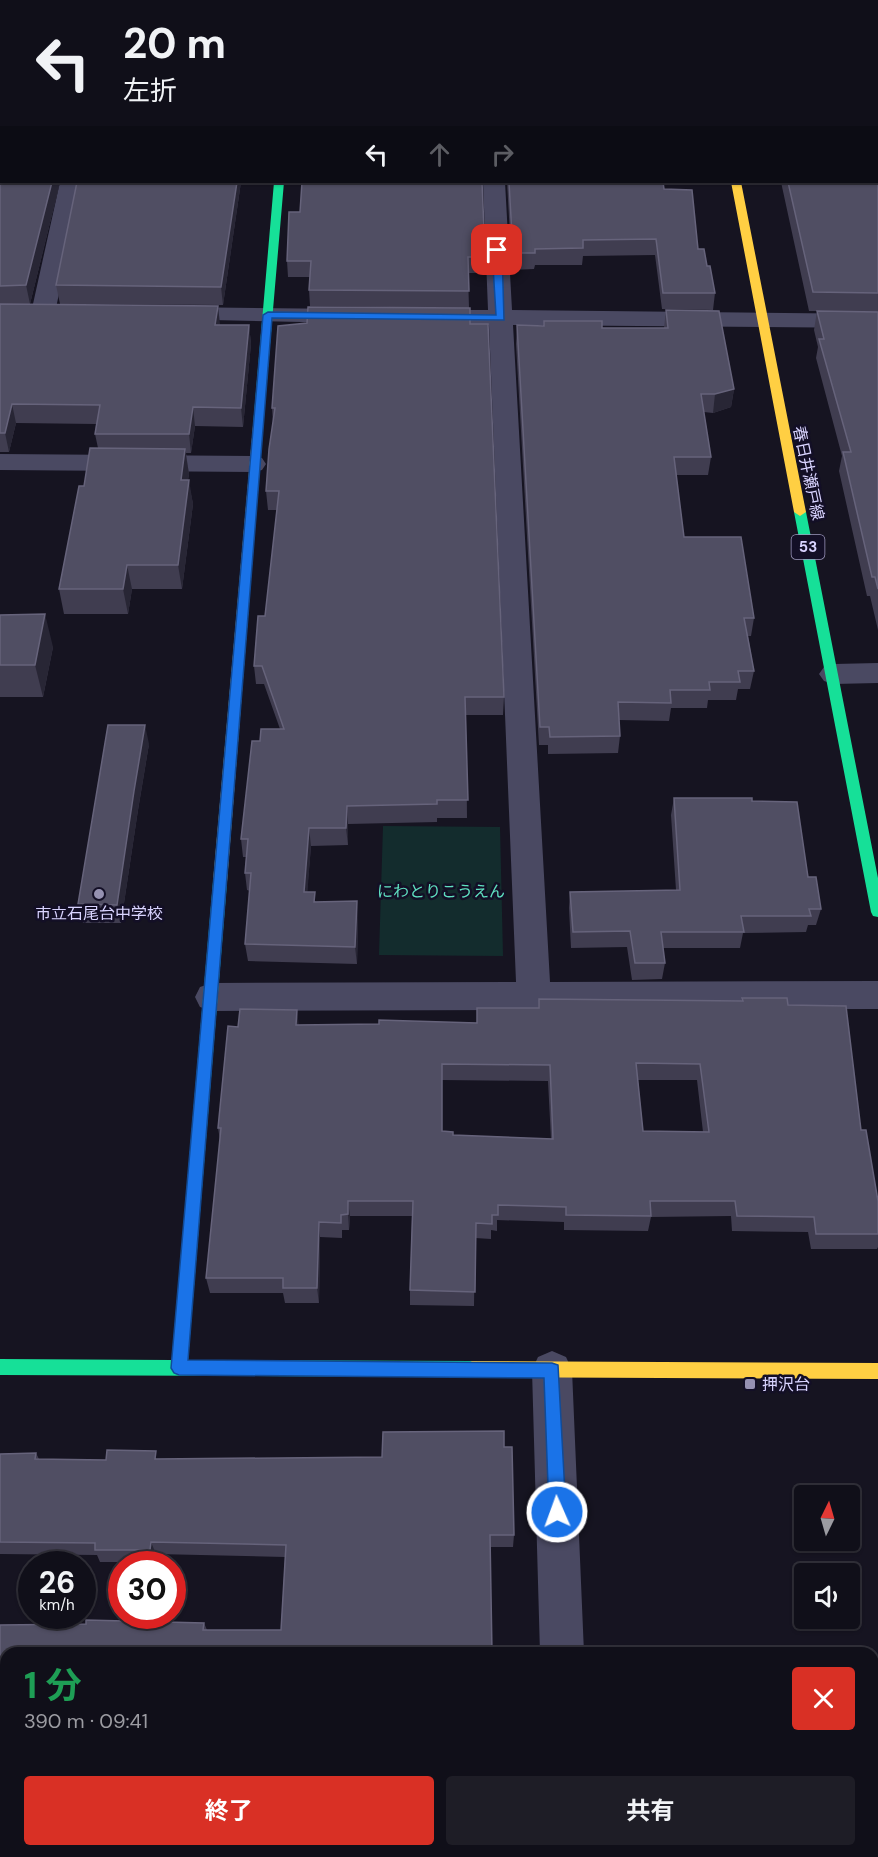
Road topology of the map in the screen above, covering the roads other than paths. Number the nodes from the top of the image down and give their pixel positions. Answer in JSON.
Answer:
{"nodes":[{"id":1,"x":71,"y":183,"type":"edge"},
{"id":2,"x":279,"y":183,"type":"edge"},
{"id":3,"x":494,"y":183,"type":"edge"},
{"id":4,"x":736,"y":183,"type":"edge"},
{"id":5,"x":44,"y":313,"type":"edge"},
{"id":6,"x":150,"y":314,"type":"edge"},
{"id":7,"x":268,"y":315,"type":"junction"},
{"id":8,"x":372,"y":316,"type":"edge"},
{"id":9,"x":407,"y":317,"type":"edge"},
{"id":10,"x":501,"y":318,"type":"junction"},
{"id":11,"x":761,"y":320,"type":"junction"},
{"id":12,"x":878,"y":321,"type":"edge"},
{"id":13,"x":0,"y":462,"type":"edge"},
{"id":14,"x":253,"y":464,"type":"junction"},
{"id":15,"x":878,"y":673,"type":"edge"},
{"id":16,"x":834,"y":674,"type":"junction"},
{"id":17,"x":878,"y":912,"type":"edge"},
{"id":18,"x":878,"y":995,"type":"edge"},
{"id":19,"x":212,"y":997,"type":"junction"},
{"id":20,"x":534,"y":998,"type":"junction"},
{"id":21,"x":0,"y":1367,"type":"edge"},
{"id":22,"x":179,"y":1368,"type":"junction"},
{"id":23,"x":552,"y":1370,"type":"junction"},
{"id":24,"x":878,"y":1371,"type":"edge"},
{"id":25,"x":562,"y":1647,"type":"edge"}],
"edges":[{"from":1,"to":5,"type":"street"},
{"from":2,"to":7,"type":"street"},
{"from":3,"to":10,"type":"street"},
{"from":4,"to":11,"type":"street","name":"春日井瀬戸線","number":"53"},
{"from":6,"to":7,"type":"street"},
{"from":7,"to":8,"type":"street"},
{"from":7,"to":14,"type":"street"},
{"from":9,"to":10,"type":"street"},
{"from":10,"to":11,"type":"street"},
{"from":10,"to":20,"type":"street"},
{"from":11,"to":12,"type":"street"},
{"from":11,"to":16,"type":"street","name":"春日井瀬戸線","number":"53"},
{"from":13,"to":14,"type":"street"},
{"from":14,"to":19,"type":"street"},
{"from":15,"to":16,"type":"street"},
{"from":16,"to":17,"type":"street","name":"春日井瀬戸線","number":"53"},
{"from":18,"to":20,"type":"street"},
{"from":19,"to":20,"type":"street"},
{"from":19,"to":22,"type":"street"},
{"from":21,"to":22,"type":"street"},
{"from":22,"to":23,"type":"street"},
{"from":23,"to":24,"type":"street"},
{"from":23,"to":25,"type":"street"}]}
